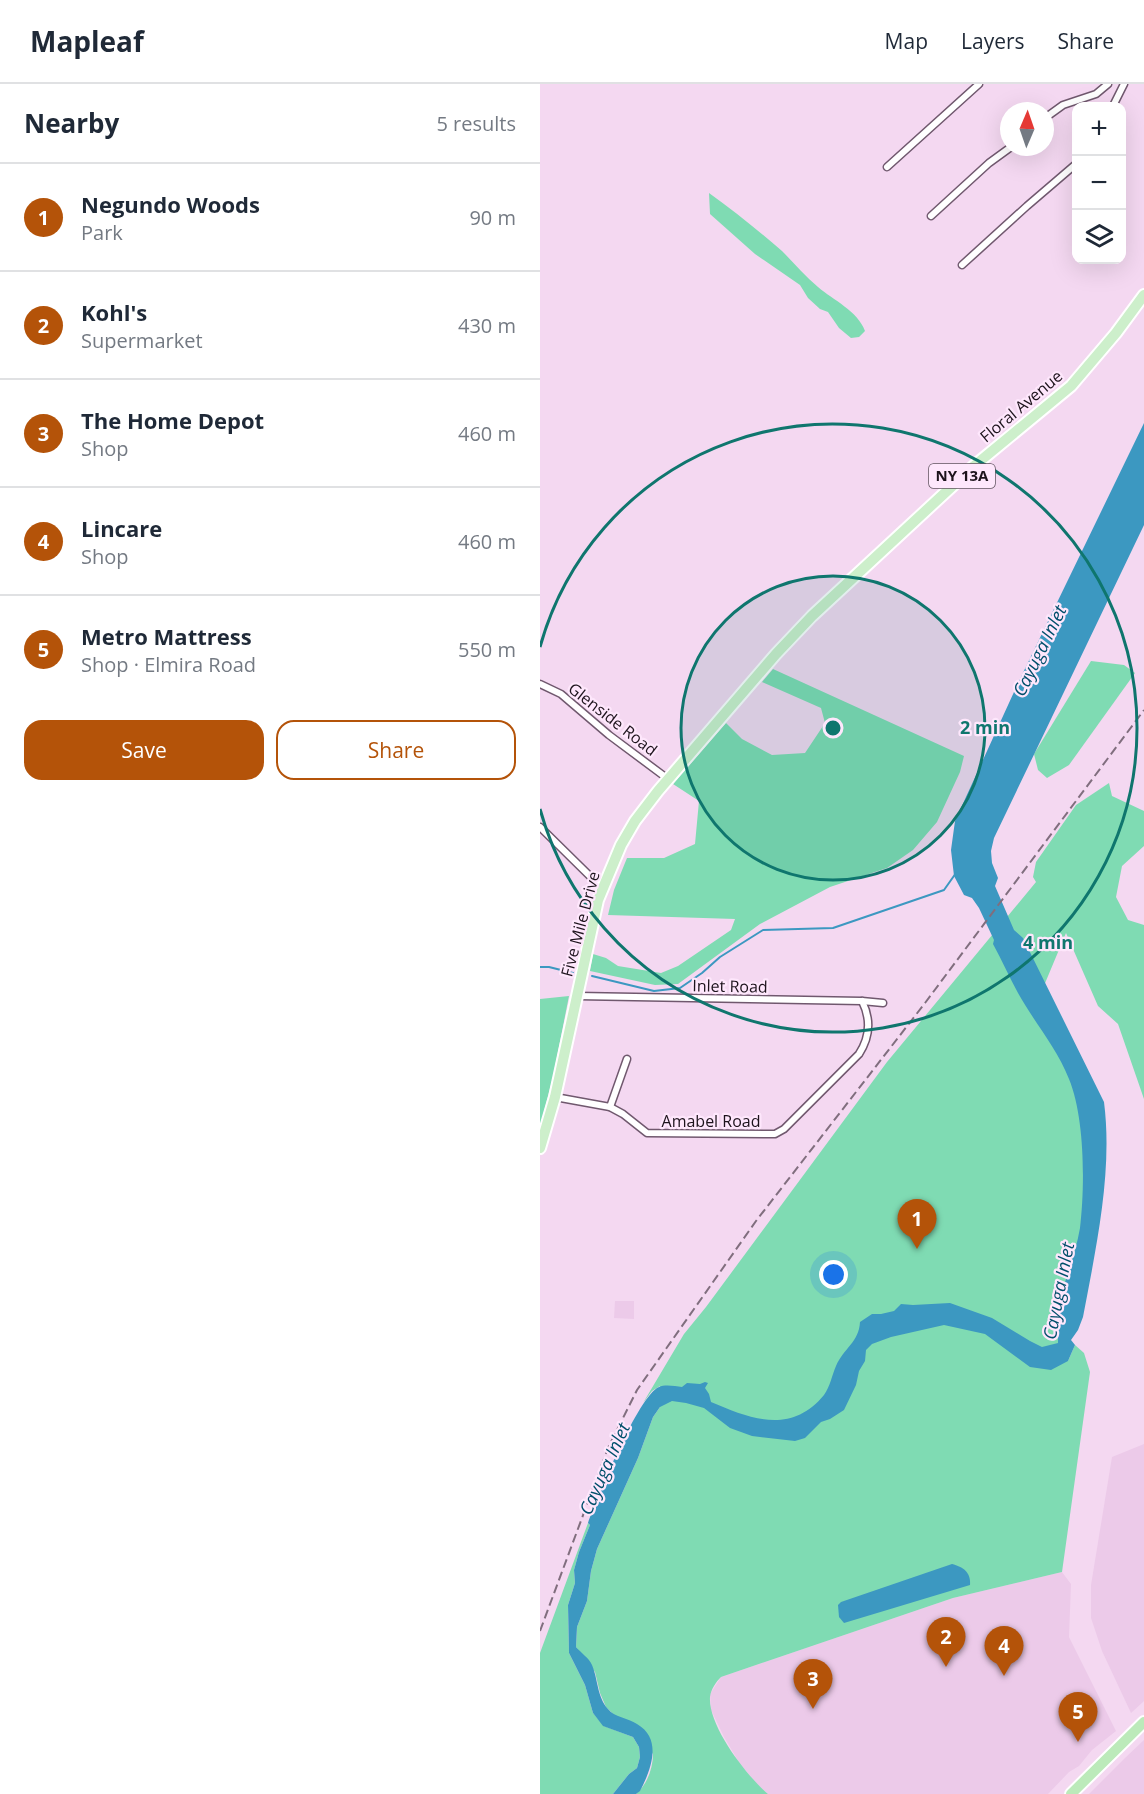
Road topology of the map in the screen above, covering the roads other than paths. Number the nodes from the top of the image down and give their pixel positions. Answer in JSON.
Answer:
{"nodes":[{"id":1,"x":979,"y":84,"type":"edge"},
{"id":2,"x":1108,"y":84,"type":"edge"},
{"id":3,"x":1124,"y":84,"type":"edge"},
{"id":4,"x":1115,"y":102,"type":"edge"},
{"id":5,"x":1054,"y":112,"type":"edge"},
{"id":6,"x":1000,"y":154,"type":"edge"},
{"id":7,"x":887,"y":168,"type":"dead end"},
{"id":8,"x":1072,"y":168,"type":"edge"},
{"id":9,"x":931,"y":216,"type":"dead end"},
{"id":10,"x":962,"y":265,"type":"dead end"},
{"id":11,"x":1144,"y":295,"type":"edge"},
{"id":12,"x":776,"y":654,"type":"joint"},
{"id":13,"x":540,"y":684,"type":"edge"},
{"id":14,"x":668,"y":779,"type":"junction"},
{"id":15,"x":540,"y":827,"type":"edge"},
{"id":16,"x":602,"y":888,"type":"junction"},
{"id":17,"x":577,"y":996,"type":"junction"},
{"id":18,"x":862,"y":1001,"type":"junction"},
{"id":19,"x":883,"y":1003,"type":"dead end"},
{"id":20,"x":627,"y":1059,"type":"dead end"},
{"id":21,"x":555,"y":1097,"type":"junction"},
{"id":22,"x":610,"y":1107,"type":"junction"},
{"id":23,"x":540,"y":1148,"type":"edge"},
{"id":24,"x":1144,"y":1722,"type":"edge"},
{"id":25,"x":1071,"y":1794,"type":"edge"}],
"edges":[{"from":1,"to":7,"type":"street"},
{"from":2,"to":5,"type":"street"},
{"from":3,"to":4,"type":"street"},
{"from":6,"to":9,"type":"street"},
{"from":8,"to":10,"type":"street"},
{"from":11,"to":12,"type":"main road","name":"Floral Avenue","number":"NY 13A"},
{"from":12,"to":14,"type":"main road","name":"Five Mile Drive","number":"NY 13A"},
{"from":13,"to":14,"type":"street","name":"Glenside Road"},
{"from":14,"to":16,"type":"main road","name":"Five Mile Drive","number":"NY 13A"},
{"from":15,"to":16,"type":"street"},
{"from":16,"to":17,"type":"main road","name":"Five Mile Drive","number":"NY 13A"},
{"from":17,"to":18,"type":"street","name":"Inlet Road"},
{"from":17,"to":21,"type":"main road","name":"Five Mile Drive","number":"NY 13A"},
{"from":18,"to":19,"type":"street","name":"Inlet Road"},
{"from":18,"to":22,"type":"street","name":"Amabel Road"},
{"from":20,"to":22,"type":"street"},
{"from":21,"to":22,"type":"street","name":"Amabel Road"},
{"from":21,"to":23,"type":"main road","name":"Five Mile Drive","number":"NY 13A"},
{"from":24,"to":25,"type":"highway"}]}
